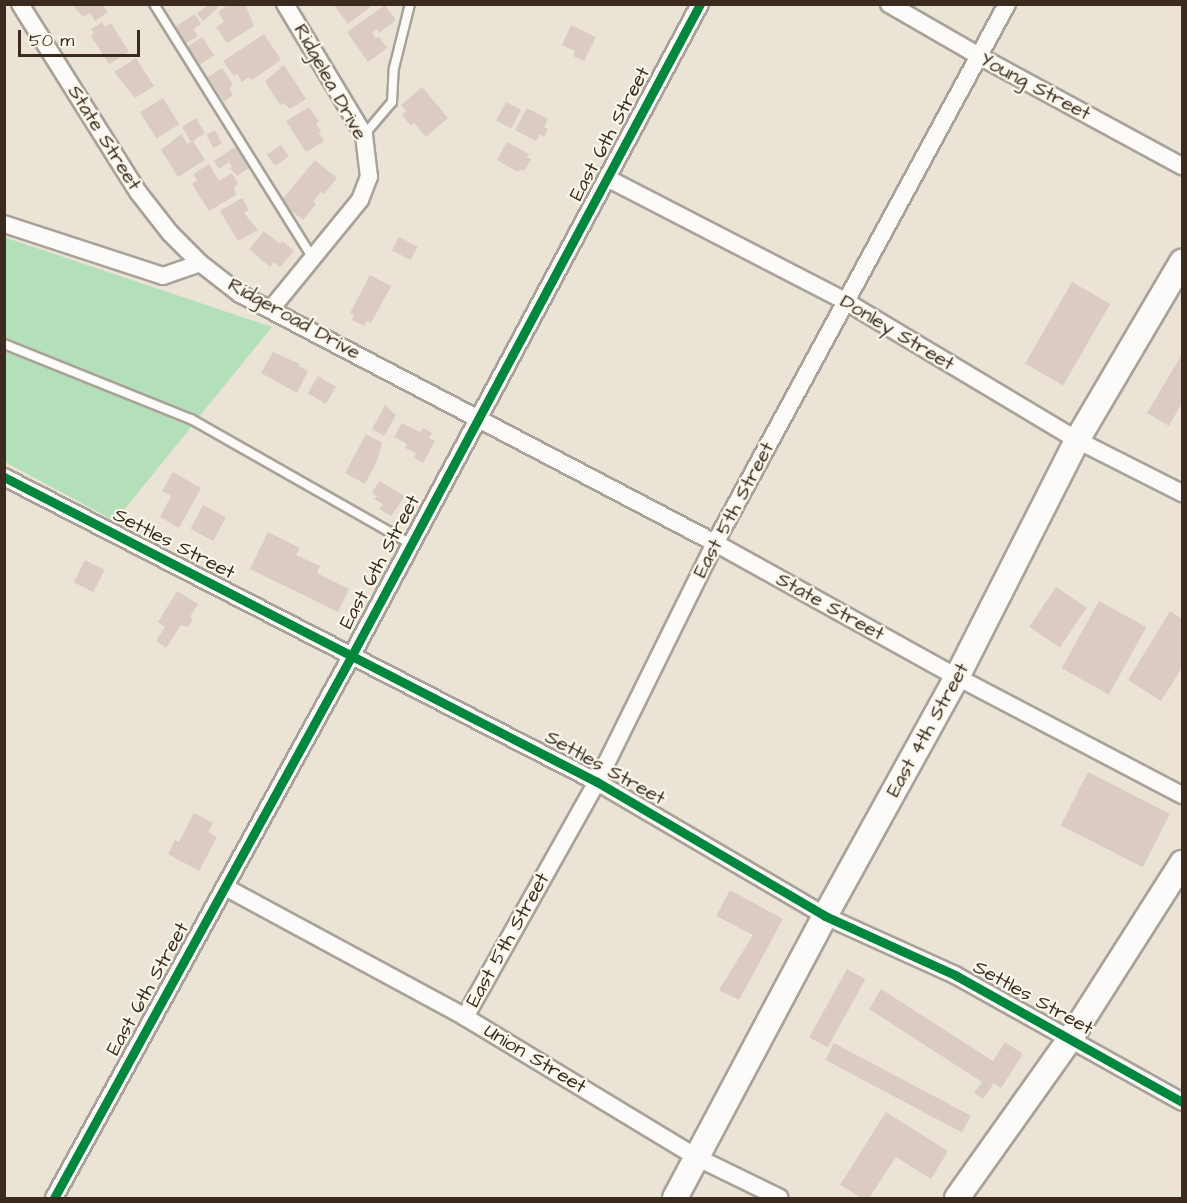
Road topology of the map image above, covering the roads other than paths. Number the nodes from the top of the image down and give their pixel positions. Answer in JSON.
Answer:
{"nodes":[{"id":1,"x":20,"y":4,"type":"edge"},
{"id":2,"x":154,"y":4,"type":"edge"},
{"id":3,"x":285,"y":4,"type":"edge"},
{"id":4,"x":410,"y":4,"type":"edge"},
{"id":5,"x":700,"y":4,"type":"edge"},
{"id":6,"x":889,"y":4,"type":"edge"},
{"id":7,"x":1007,"y":4,"type":"edge"},
{"id":8,"x":979,"y":57,"type":"junction"},
{"id":9,"x":364,"y":135,"type":"junction"},
{"id":10,"x":1182,"y":166,"type":"edge"},
{"id":11,"x":607,"y":178,"type":"junction"},
{"id":12,"x":4,"y":224,"type":"edge"},
{"id":13,"x":312,"y":258,"type":"junction"},
{"id":14,"x":200,"y":262,"type":"junction"},
{"id":15,"x":1182,"y":262,"type":"edge"},
{"id":16,"x":845,"y":301,"type":"junction"},
{"id":17,"x":271,"y":309,"type":"junction"},
{"id":18,"x":4,"y":344,"type":"edge"},
{"id":19,"x":478,"y":418,"type":"junction"},
{"id":20,"x":1077,"y":440,"type":"junction"},
{"id":21,"x":4,"y":477,"type":"edge"},
{"id":22,"x":1182,"y":493,"type":"edge"},
{"id":23,"x":715,"y":543,"type":"junction"},
{"id":24,"x":411,"y":544,"type":"junction"},
{"id":25,"x":351,"y":654,"type":"junction"},
{"id":26,"x":957,"y":677,"type":"junction"},
{"id":27,"x":597,"y":782,"type":"junction"},
{"id":28,"x":1182,"y":795,"type":"edge"},
{"id":29,"x":1182,"y":863,"type":"edge"},
{"id":30,"x":225,"y":886,"type":"junction"},
{"id":31,"x":825,"y":916,"type":"junction"},
{"id":32,"x":465,"y":1017,"type":"junction"},
{"id":33,"x":1070,"y":1039,"type":"junction"},
{"id":34,"x":1182,"y":1102,"type":"edge"},
{"id":35,"x":696,"y":1157,"type":"junction"},
{"id":36,"x":54,"y":1198,"type":"edge"},
{"id":37,"x":675,"y":1198,"type":"edge"},
{"id":38,"x":780,"y":1198,"type":"edge"},
{"id":39,"x":957,"y":1198,"type":"edge"}],
"edges":[{"from":1,"to":14,"type":"street","name":"State Street"},
{"from":2,"to":13,"type":"lane"},
{"from":3,"to":9,"type":"street","name":"Ridgelea Drive"},
{"from":4,"to":9,"type":"lane"},
{"from":5,"to":11,"type":"street","name":"East 6th Street"},
{"from":6,"to":8,"type":"street","name":"Young Street"},
{"from":7,"to":8,"type":"street","name":"East 5th Street"},
{"from":8,"to":10,"type":"street","name":"Young Street"},
{"from":8,"to":16,"type":"street","name":"East 5th Street"},
{"from":9,"to":13,"type":"street","name":"Ridgelea Drive"},
{"from":11,"to":16,"type":"street","name":"Donley Street"},
{"from":11,"to":19,"type":"street","name":"East 6th Street"},
{"from":12,"to":14,"type":"street"},
{"from":13,"to":17,"type":"street","name":"Ridgelea Drive"},
{"from":14,"to":17,"type":"street","name":"Ridgeroad Drive"},
{"from":15,"to":20,"type":"main road","name":"East 4th Street"},
{"from":16,"to":20,"type":"street","name":"Donley Street"},
{"from":16,"to":23,"type":"street","name":"East 5th Street"},
{"from":17,"to":19,"type":"street","name":"Ridgeroad Drive"},
{"from":18,"to":24,"type":"lane"},
{"from":19,"to":23,"type":"street","name":"State Street"},
{"from":19,"to":24,"type":"street","name":"East 6th Street"},
{"from":20,"to":22,"type":"street","name":"Donley Street"},
{"from":20,"to":26,"type":"main road","name":"East 4th Street"},
{"from":21,"to":25,"type":"street","name":"Settles Street"},
{"from":23,"to":26,"type":"street","name":"State Street"},
{"from":23,"to":27,"type":"street","name":"East 5th Street"},
{"from":24,"to":25,"type":"street","name":"East 6th Street"},
{"from":25,"to":27,"type":"street","name":"Settles Street"},
{"from":25,"to":30,"type":"street","name":"East 6th Street"},
{"from":26,"to":28,"type":"street","name":"State Street"},
{"from":26,"to":31,"type":"main road","name":"East 4th Street"},
{"from":27,"to":31,"type":"street","name":"Settles Street"},
{"from":27,"to":32,"type":"street","name":"East 5th Street"},
{"from":29,"to":33,"type":"main road"},
{"from":30,"to":32,"type":"street","name":"Union Street"},
{"from":30,"to":36,"type":"street","name":"East 6th Street"},
{"from":31,"to":33,"type":"street","name":"Settles Street"},
{"from":31,"to":35,"type":"main road","name":"East 4th Street"},
{"from":32,"to":35,"type":"street","name":"Union Street"},
{"from":33,"to":34,"type":"street","name":"Settles Street"},
{"from":33,"to":39,"type":"main road"},
{"from":35,"to":37,"type":"main road","name":"East 4th Street"},
{"from":35,"to":38,"type":"street","name":"Union Street"}]}
